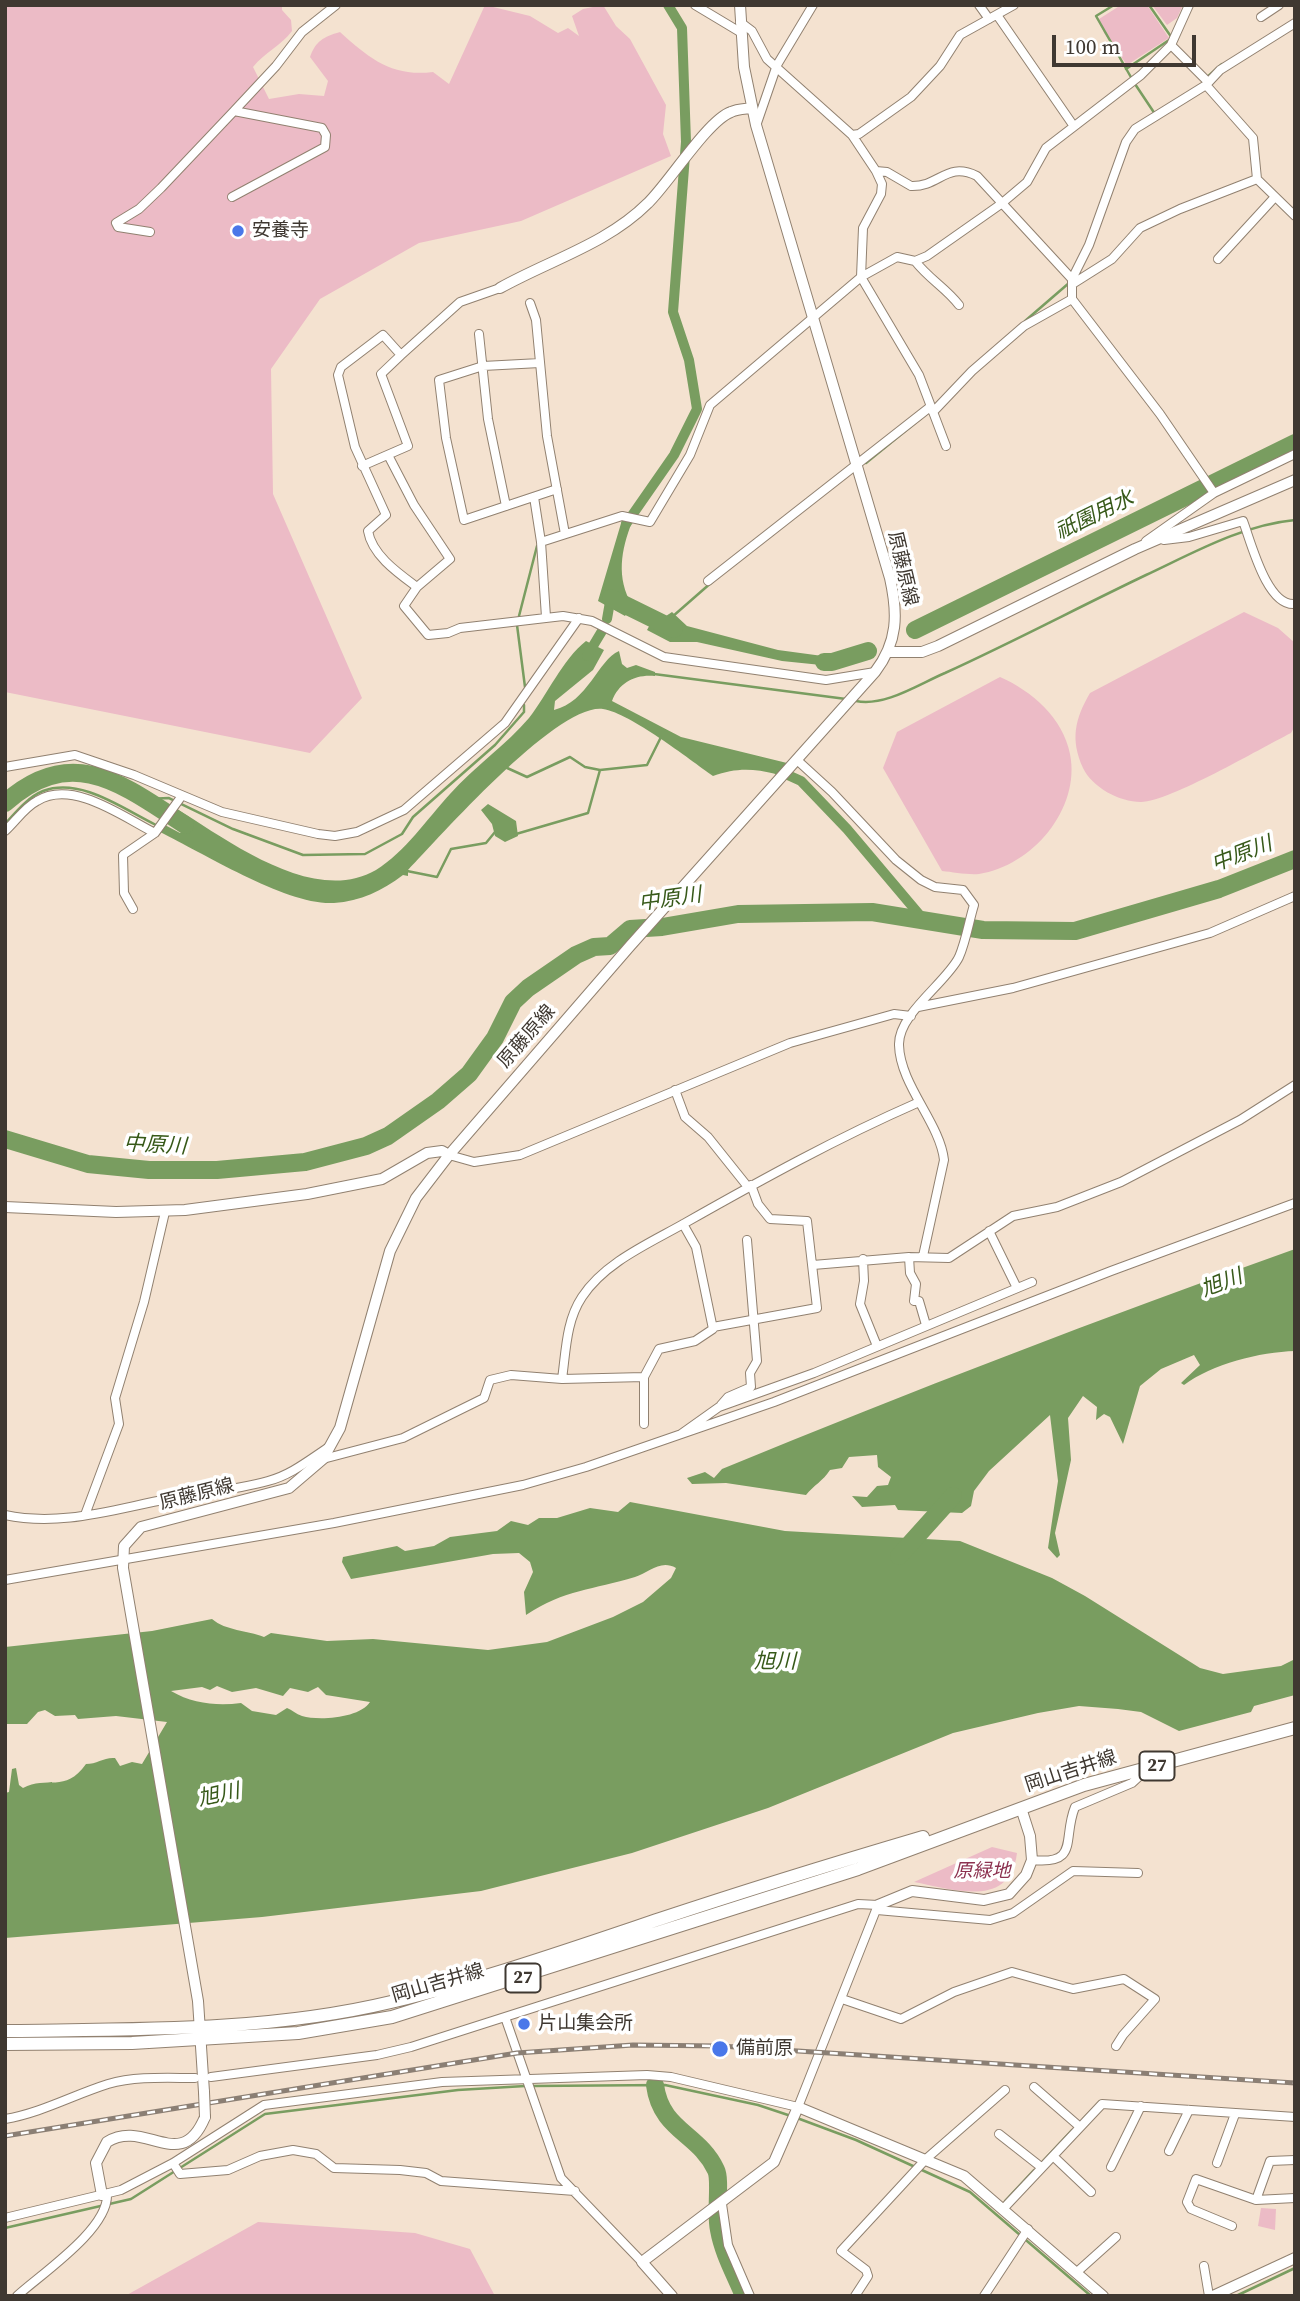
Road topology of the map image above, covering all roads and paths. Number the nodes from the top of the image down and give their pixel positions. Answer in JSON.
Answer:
{"nodes":[{"id":1,"x":335,"y":5,"type":"edge"},
{"id":2,"x":695,"y":5,"type":"edge"},
{"id":3,"x":740,"y":5,"type":"edge"},
{"id":4,"x":813,"y":5,"type":"edge"},
{"id":5,"x":979,"y":5,"type":"edge"},
{"id":6,"x":1014,"y":5,"type":"edge"},
{"id":7,"x":1188,"y":5,"type":"edge"},
{"id":8,"x":1279,"y":5,"type":"edge"},
{"id":9,"x":993,"y":17,"type":"junction"},
{"id":10,"x":1261,"y":17,"type":"dead end"},
{"id":11,"x":1295,"y":23,"type":"edge"},
{"id":12,"x":740,"y":27,"type":"junction"},
{"id":13,"x":1171,"y":45,"type":"junction"},
{"id":14,"x":777,"y":65,"type":"junction"},
{"id":15,"x":1206,"y":81,"type":"junction"},
{"id":16,"x":752,"y":108,"type":"junction"},
{"id":17,"x":234,"y":111,"type":"junction"},
{"id":18,"x":756,"y":125,"type":"junction"},
{"id":19,"x":1073,"y":125,"type":"junction"},
{"id":20,"x":852,"y":135,"type":"junction"},
{"id":21,"x":876,"y":171,"type":"junction"},
{"id":22,"x":1257,"y":179,"type":"junction"},
{"id":23,"x":232,"y":197,"type":"dead end"},
{"id":24,"x":1274,"y":198,"type":"junction"},
{"id":25,"x":1001,"y":204,"type":"junction"},
{"id":26,"x":1295,"y":216,"type":"edge"},
{"id":27,"x":150,"y":232,"type":"dead end"},
{"id":28,"x":1218,"y":259,"type":"dead end"},
{"id":29,"x":915,"y":261,"type":"junction"},
{"id":30,"x":861,"y":277,"type":"junction"},
{"id":31,"x":1073,"y":281,"type":"junction"},
{"id":32,"x":500,"y":288,"type":"joint"},
{"id":33,"x":1072,"y":299,"type":"junction"},
{"id":34,"x":530,"y":303,"type":"dead end"},
{"id":35,"x":959,"y":305,"type":"dead end"},
{"id":36,"x":813,"y":318,"type":"junction"},
{"id":37,"x":479,"y":334,"type":"dead end"},
{"id":38,"x":401,"y":355,"type":"junction"},
{"id":39,"x":540,"y":363,"type":"junction"},
{"id":40,"x":483,"y":366,"type":"junction"},
{"id":41,"x":932,"y":410,"type":"junction"},
{"id":42,"x":946,"y":446,"type":"dead end"},
{"id":43,"x":1295,"y":454,"type":"edge"},
{"id":44,"x":388,"y":455,"type":"junction"},
{"id":45,"x":362,"y":466,"type":"junction"},
{"id":46,"x":855,"y":466,"type":"junction"},
{"id":47,"x":1295,"y":480,"type":"edge"},
{"id":48,"x":557,"y":489,"type":"junction"},
{"id":49,"x":1211,"y":489,"type":"junction"},
{"id":50,"x":534,"y":497,"type":"junction"},
{"id":51,"x":506,"y":506,"type":"junction"},
{"id":52,"x":565,"y":534,"type":"junction"},
{"id":53,"x":1152,"y":541,"type":"junction"},
{"id":54,"x":541,"y":542,"type":"junction"},
{"id":55,"x":1135,"y":549,"type":"junction"},
{"id":56,"x":708,"y":581,"type":"dead end"},
{"id":57,"x":417,"y":587,"type":"junction"},
{"id":58,"x":1295,"y":604,"type":"edge"},
{"id":59,"x":546,"y":617,"type":"junction"},
{"id":60,"x":579,"y":618,"type":"junction"},
{"id":61,"x":888,"y":652,"type":"junction"},
{"id":62,"x":875,"y":672,"type":"junction"},
{"id":63,"x":794,"y":764,"type":"junction"},
{"id":64,"x":5,"y":767,"type":"edge"},
{"id":65,"x":180,"y":799,"type":"junction"},
{"id":66,"x":5,"y":831,"type":"edge"},
{"id":67,"x":156,"y":831,"type":"junction"},
{"id":68,"x":1295,"y":896,"type":"edge"},
{"id":69,"x":134,"y":909,"type":"dead end"},
{"id":70,"x":918,"y":1007,"type":"junction"},
{"id":71,"x":911,"y":1016,"type":"junction"},
{"id":72,"x":1295,"y":1085,"type":"edge"},
{"id":73,"x":675,"y":1090,"type":"junction"},
{"id":74,"x":917,"y":1103,"type":"junction"},
{"id":75,"x":449,"y":1155,"type":"junction"},
{"id":76,"x":750,"y":1186,"type":"junction"},
{"id":77,"x":1295,"y":1203,"type":"edge"},
{"id":78,"x":5,"y":1207,"type":"edge"},
{"id":79,"x":164,"y":1212,"type":"junction"},
{"id":80,"x":683,"y":1224,"type":"junction"},
{"id":81,"x":989,"y":1231,"type":"junction"},
{"id":82,"x":747,"y":1240,"type":"dead end"},
{"id":83,"x":923,"y":1256,"type":"junction"},
{"id":84,"x":909,"y":1257,"type":"junction"},
{"id":85,"x":863,"y":1259,"type":"junction"},
{"id":86,"x":813,"y":1265,"type":"junction"},
{"id":87,"x":1032,"y":1282,"type":"dead end"},
{"id":88,"x":1017,"y":1288,"type":"junction"},
{"id":89,"x":753,"y":1317,"type":"junction"},
{"id":90,"x":926,"y":1325,"type":"junction"},
{"id":91,"x":713,"y":1327,"type":"junction"},
{"id":92,"x":877,"y":1346,"type":"junction"},
{"id":93,"x":644,"y":1377,"type":"junction"},
{"id":94,"x":562,"y":1379,"type":"junction"},
{"id":95,"x":719,"y":1407,"type":"junction"},
{"id":96,"x":645,"y":1424,"type":"dead end"},
{"id":97,"x":676,"y":1438,"type":"junction"},
{"id":98,"x":334,"y":1444,"type":"junction"},
{"id":99,"x":323,"y":1459,"type":"junction"},
{"id":100,"x":5,"y":1515,"type":"edge"},
{"id":101,"x":85,"y":1515,"type":"junction"},
{"id":102,"x":122,"y":1564,"type":"junction"},
{"id":103,"x":5,"y":1580,"type":"edge"},
{"id":104,"x":1295,"y":1728,"type":"edge"},
{"id":105,"x":1148,"y":1768,"type":"junction"},
{"id":106,"x":1021,"y":1808,"type":"junction"},
{"id":107,"x":1032,"y":1860,"type":"junction"},
{"id":108,"x":1138,"y":1873,"type":"dead end"},
{"id":109,"x":877,"y":1908,"type":"junction"},
{"id":110,"x":842,"y":1999,"type":"junction"},
{"id":111,"x":505,"y":2017,"type":"junction"},
{"id":112,"x":200,"y":2026,"type":"junction"},
{"id":113,"x":5,"y":2031,"type":"edge"},
{"id":114,"x":201,"y":2039,"type":"junction"},
{"id":115,"x":5,"y":2044,"type":"edge"},
{"id":116,"x":1116,"y":2046,"type":"dead end"},
{"id":117,"x":211,"y":2077,"type":"dead end"},
{"id":118,"x":195,"y":2078,"type":"dead end"},
{"id":119,"x":528,"y":2083,"type":"junction"},
{"id":120,"x":1034,"y":2087,"type":"dead end"},
{"id":121,"x":1005,"y":2091,"type":"dead end"},
{"id":122,"x":1141,"y":2106,"type":"junction"},
{"id":123,"x":1189,"y":2110,"type":"junction"},
{"id":124,"x":796,"y":2113,"type":"junction"},
{"id":125,"x":1235,"y":2113,"type":"junction"},
{"id":126,"x":1295,"y":2117,"type":"edge"},
{"id":127,"x":5,"y":2119,"type":"edge"},
{"id":128,"x":1080,"y":2127,"type":"junction"},
{"id":129,"x":999,"y":2134,"type":"dead end"},
{"id":130,"x":1169,"y":2151,"type":"dead end"},
{"id":131,"x":1053,"y":2156,"type":"junction"},
{"id":132,"x":1295,"y":2160,"type":"edge"},
{"id":133,"x":1217,"y":2164,"type":"dead end"},
{"id":134,"x":921,"y":2165,"type":"junction"},
{"id":135,"x":1111,"y":2166,"type":"dead end"},
{"id":136,"x":1041,"y":2167,"type":"junction"},
{"id":137,"x":177,"y":2168,"type":"junction"},
{"id":138,"x":575,"y":2191,"type":"junction"},
{"id":139,"x":1091,"y":2192,"type":"dead end"},
{"id":140,"x":106,"y":2196,"type":"junction"},
{"id":141,"x":1295,"y":2198,"type":"edge"},
{"id":142,"x":1256,"y":2200,"type":"junction"},
{"id":143,"x":718,"y":2206,"type":"junction"},
{"id":144,"x":1004,"y":2208,"type":"junction"},
{"id":145,"x":5,"y":2218,"type":"edge"},
{"id":146,"x":1233,"y":2226,"type":"dead end"},
{"id":147,"x":1024,"y":2234,"type":"junction"},
{"id":148,"x":1116,"y":2237,"type":"dead end"},
{"id":149,"x":1295,"y":2258,"type":"edge"},
{"id":150,"x":642,"y":2262,"type":"junction"},
{"id":151,"x":1204,"y":2266,"type":"dead end"},
{"id":152,"x":1077,"y":2272,"type":"junction"},
{"id":153,"x":17,"y":2296,"type":"edge"},
{"id":154,"x":672,"y":2296,"type":"edge"},
{"id":155,"x":750,"y":2296,"type":"edge"},
{"id":156,"x":855,"y":2296,"type":"edge"},
{"id":157,"x":984,"y":2296,"type":"edge"},
{"id":158,"x":1103,"y":2296,"type":"edge"},
{"id":159,"x":1211,"y":2296,"type":"edge"}],
"edges":[{"from":1,"to":17,"type":"street"},
{"from":2,"to":12,"type":"street"},
{"from":3,"to":12,"type":"main road","name":"原藤原線"},
{"from":4,"to":14,"type":"street"},
{"from":5,"to":9,"type":"street"},
{"from":6,"to":9,"type":"street"},
{"from":7,"to":13,"type":"street"},
{"from":8,"to":10,"type":"street"},
{"from":9,"to":19,"type":"street"},
{"from":9,"to":20,"type":"street"},
{"from":11,"to":15,"type":"street"},
{"from":12,"to":14,"type":"street"},
{"from":12,"to":16,"type":"main road","name":"原藤原線"},
{"from":13,"to":15,"type":"street"},
{"from":13,"to":19,"type":"street"},
{"from":14,"to":18,"type":"street"},
{"from":14,"to":20,"type":"street"},
{"from":15,"to":22,"type":"street"},
{"from":15,"to":31,"type":"street"},
{"from":16,"to":18,"type":"main road","name":"原藤原線"},
{"from":16,"to":32,"type":"main road"},
{"from":17,"to":23,"type":"street"},
{"from":17,"to":27,"type":"street"},
{"from":18,"to":36,"type":"main road","name":"原藤原線"},
{"from":19,"to":25,"type":"street"},
{"from":20,"to":21,"type":"street"},
{"from":21,"to":25,"type":"street"},
{"from":21,"to":30,"type":"street"},
{"from":22,"to":24,"type":"street"},
{"from":22,"to":31,"type":"street"},
{"from":24,"to":26,"type":"street"},
{"from":24,"to":28,"type":"street"},
{"from":25,"to":29,"type":"street"},
{"from":25,"to":31,"type":"street"},
{"from":29,"to":30,"type":"street"},
{"from":29,"to":35,"type":"street"},
{"from":30,"to":36,"type":"street"},
{"from":30,"to":41,"type":"street"},
{"from":31,"to":33,"type":"street"},
{"from":32,"to":38,"type":"street"},
{"from":33,"to":41,"type":"street"},
{"from":33,"to":49,"type":"street"},
{"from":34,"to":39,"type":"street"},
{"from":36,"to":46,"type":"main road","name":"原藤原線"},
{"from":36,"to":52,"type":"street"},
{"from":37,"to":40,"type":"street"},
{"from":38,"to":44,"type":"street"},
{"from":38,"to":45,"type":"street"},
{"from":39,"to":40,"type":"street"},
{"from":39,"to":48,"type":"street"},
{"from":40,"to":51,"type":"street"},
{"from":40,"to":51,"type":"street"},
{"from":41,"to":42,"type":"street"},
{"from":41,"to":46,"type":"street"},
{"from":43,"to":49,"type":"street"},
{"from":44,"to":45,"type":"street"},
{"from":44,"to":57,"type":"street"},
{"from":45,"to":57,"type":"street"},
{"from":46,"to":56,"type":"street"},
{"from":46,"to":61,"type":"main road","name":"原藤原線"},
{"from":47,"to":53,"type":"main road"},
{"from":48,"to":50,"type":"street"},
{"from":48,"to":52,"type":"street"},
{"from":49,"to":55,"type":"street"},
{"from":50,"to":51,"type":"street"},
{"from":50,"to":54,"type":"street"},
{"from":52,"to":54,"type":"street"},
{"from":53,"to":55,"type":"main road"},
{"from":53,"to":58,"type":"street"},
{"from":54,"to":59,"type":"street"},
{"from":55,"to":61,"type":"main road"},
{"from":57,"to":59,"type":"street"},
{"from":59,"to":60,"type":"street"},
{"from":60,"to":62,"type":"street"},
{"from":60,"to":65,"type":"street"},
{"from":61,"to":62,"type":"main road","name":"原藤原線"},
{"from":62,"to":63,"type":"main road","name":"原藤原線"},
{"from":63,"to":70,"type":"street"},
{"from":63,"to":75,"type":"main road","name":"原藤原線"},
{"from":64,"to":65,"type":"street"},
{"from":65,"to":67,"type":"street"},
{"from":66,"to":67,"type":"street"},
{"from":67,"to":69,"type":"street"},
{"from":68,"to":70,"type":"street"},
{"from":70,"to":71,"type":"street"},
{"from":71,"to":73,"type":"street"},
{"from":71,"to":74,"type":"street"},
{"from":72,"to":81,"type":"street"},
{"from":73,"to":75,"type":"street"},
{"from":73,"to":76,"type":"street"},
{"from":74,"to":76,"type":"street"},
{"from":74,"to":83,"type":"street"},
{"from":75,"to":79,"type":"main road"},
{"from":75,"to":98,"type":"main road","name":"原藤原線"},
{"from":76,"to":80,"type":"street"},
{"from":76,"to":86,"type":"street"},
{"from":77,"to":97,"type":"street"},
{"from":78,"to":79,"type":"main road"},
{"from":79,"to":101,"type":"street"},
{"from":80,"to":91,"type":"street"},
{"from":80,"to":94,"type":"street"},
{"from":81,"to":83,"type":"street"},
{"from":81,"to":88,"type":"street"},
{"from":82,"to":89,"type":"street"},
{"from":83,"to":84,"type":"street"},
{"from":84,"to":85,"type":"street"},
{"from":84,"to":90,"type":"street"},
{"from":85,"to":86,"type":"street"},
{"from":85,"to":92,"type":"street"},
{"from":86,"to":89,"type":"street"},
{"from":87,"to":88,"type":"street"},
{"from":88,"to":90,"type":"street"},
{"from":89,"to":91,"type":"street"},
{"from":89,"to":95,"type":"street"},
{"from":90,"to":92,"type":"street"},
{"from":91,"to":93,"type":"street"},
{"from":92,"to":95,"type":"street"},
{"from":93,"to":94,"type":"street"},
{"from":93,"to":96,"type":"street"},
{"from":94,"to":99,"type":"street"},
{"from":95,"to":97,"type":"street"},
{"from":97,"to":102,"type":"street"},
{"from":98,"to":99,"type":"main road","name":"原藤原線"},
{"from":98,"to":101,"type":"street"},
{"from":99,"to":102,"type":"main road","name":"原藤原線"},
{"from":100,"to":101,"type":"street"},
{"from":102,"to":103,"type":"street"},
{"from":102,"to":112,"type":"main road"},
{"from":104,"to":105,"type":"main road","name":"岡山吉井線","number":"27"},
{"from":105,"to":106,"type":"main road","name":"岡山吉井線","number":"27"},
{"from":105,"to":107,"type":"street"},
{"from":106,"to":107,"type":"main road"},
{"from":106,"to":112,"type":"main road","name":"岡山吉井線","number":"27"},
{"from":106,"to":114,"type":"main road","name":"岡山吉井線","number":"27"},
{"from":107,"to":109,"type":"main road"},
{"from":108,"to":109,"type":"street"},
{"from":109,"to":110,"type":"street"},
{"from":109,"to":111,"type":"street"},
{"from":110,"to":116,"type":"street"},
{"from":110,"to":124,"type":"street"},
{"from":111,"to":117,"type":"street"},
{"from":111,"to":119,"type":"street"},
{"from":112,"to":113,"type":"main road","name":"岡山吉井線","number":"27"},
{"from":112,"to":114,"type":"main road"},
{"from":114,"to":115,"type":"main road","name":"岡山吉井線","number":"27"},
{"from":114,"to":140,"type":"main road","bridge":true},
{"from":118,"to":127,"type":"street"},
{"from":119,"to":124,"type":"street"},
{"from":119,"to":137,"type":"street"},
{"from":119,"to":138,"type":"street"},
{"from":120,"to":128,"type":"street"},
{"from":121,"to":134,"type":"street"},
{"from":122,"to":123,"type":"street"},
{"from":122,"to":128,"type":"street"},
{"from":122,"to":135,"type":"street"},
{"from":123,"to":125,"type":"street"},
{"from":123,"to":130,"type":"street"},
{"from":124,"to":134,"type":"main road"},
{"from":124,"to":143,"type":"main road"},
{"from":125,"to":126,"type":"street"},
{"from":125,"to":133,"type":"street"},
{"from":128,"to":131,"type":"street"},
{"from":129,"to":136,"type":"street"},
{"from":131,"to":136,"type":"street"},
{"from":131,"to":139,"type":"street"},
{"from":132,"to":142,"type":"street"},
{"from":134,"to":144,"type":"main road"},
{"from":134,"to":156,"type":"street"},
{"from":136,"to":144,"type":"street"},
{"from":137,"to":138,"type":"street"},
{"from":137,"to":140,"type":"street"},
{"from":138,"to":150,"type":"street"},
{"from":140,"to":145,"type":"street"},
{"from":140,"to":153,"type":"street"},
{"from":141,"to":142,"type":"street"},
{"from":142,"to":146,"type":"street"},
{"from":143,"to":150,"type":"main road"},
{"from":143,"to":155,"type":"street"},
{"from":144,"to":147,"type":"main road"},
{"from":147,"to":152,"type":"main road"},
{"from":147,"to":157,"type":"street"},
{"from":148,"to":152,"type":"street"},
{"from":149,"to":159,"type":"main road"},
{"from":150,"to":154,"type":"main road"},
{"from":151,"to":159,"type":"street"},
{"from":152,"to":158,"type":"main road"}]}
